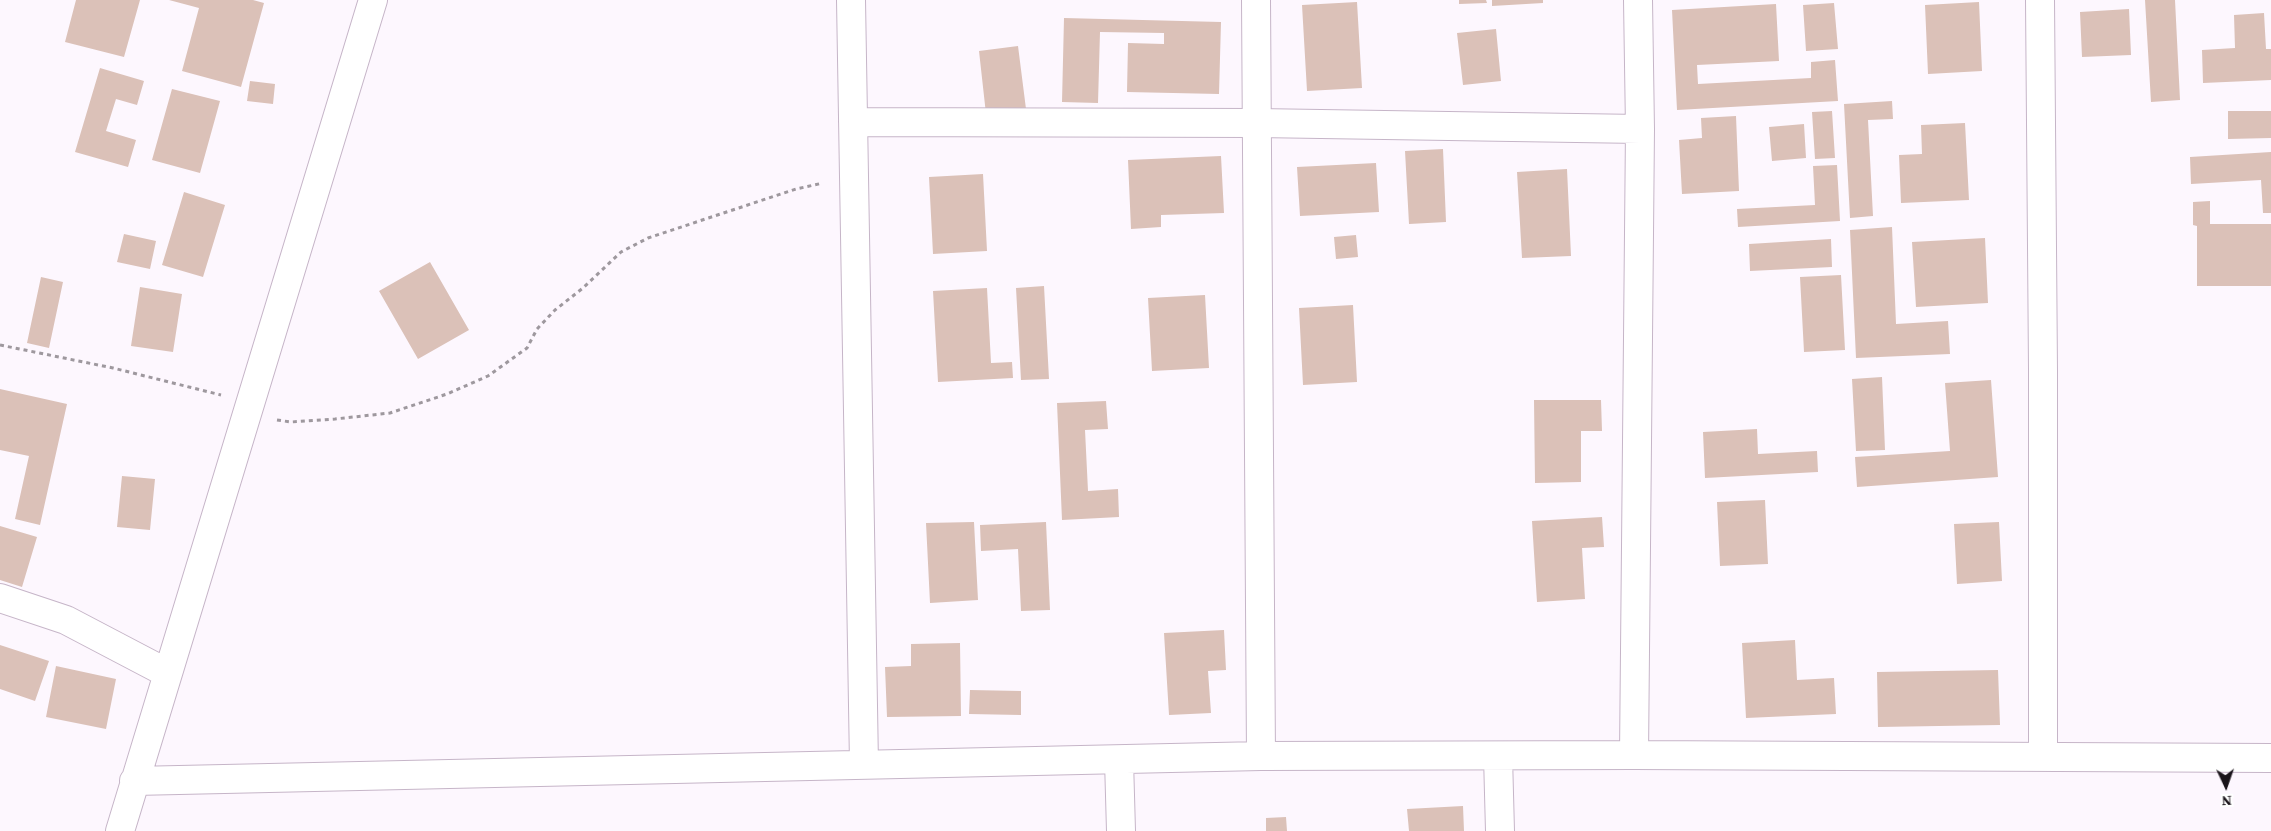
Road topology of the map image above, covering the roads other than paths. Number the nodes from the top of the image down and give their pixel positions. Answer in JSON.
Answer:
{"nodes":[{"id":1,"x":372,"y":0,"type":"edge"},
{"id":2,"x":851,"y":0,"type":"edge"},
{"id":3,"x":1256,"y":0,"type":"edge"},
{"id":4,"x":1638,"y":0,"type":"edge"},
{"id":5,"x":2040,"y":0,"type":"edge"},
{"id":6,"x":853,"y":122,"type":"junction"},
{"id":7,"x":1257,"y":123,"type":"junction"},
{"id":8,"x":1640,"y":129,"type":"junction"},
{"id":9,"x":0,"y":598,"type":"edge"},
{"id":10,"x":167,"y":672,"type":"junction"},
{"id":11,"x":1634,"y":755,"type":"junction"},
{"id":12,"x":1261,"y":756,"type":"junction"},
{"id":13,"x":1498,"y":756,"type":"junction"},
{"id":14,"x":2043,"y":757,"type":"junction"},
{"id":15,"x":2271,"y":758,"type":"edge"},
{"id":16,"x":1119,"y":760,"type":"junction"},
{"id":17,"x":864,"y":764,"type":"junction"},
{"id":18,"x":134,"y":781,"type":"junction"},
{"id":19,"x":120,"y":831,"type":"edge"},
{"id":20,"x":1121,"y":831,"type":"edge"},
{"id":21,"x":1500,"y":831,"type":"edge"}],
"edges":[{"from":1,"to":10,"type":"street"},
{"from":2,"to":6,"type":"street"},
{"from":3,"to":7,"type":"street"},
{"from":4,"to":8,"type":"street"},
{"from":5,"to":14,"type":"street"},
{"from":6,"to":7,"type":"street"},
{"from":6,"to":17,"type":"street"},
{"from":7,"to":8,"type":"street"},
{"from":7,"to":12,"type":"street"},
{"from":8,"to":11,"type":"street"},
{"from":9,"to":10,"type":"street"},
{"from":10,"to":18,"type":"street"},
{"from":11,"to":13,"type":"street"},
{"from":11,"to":14,"type":"street"},
{"from":12,"to":13,"type":"street"},
{"from":12,"to":16,"type":"street"},
{"from":13,"to":21,"type":"street"},
{"from":14,"to":15,"type":"street"},
{"from":16,"to":17,"type":"street"},
{"from":16,"to":20,"type":"street"},
{"from":17,"to":18,"type":"street"},
{"from":18,"to":19,"type":"street"}]}
